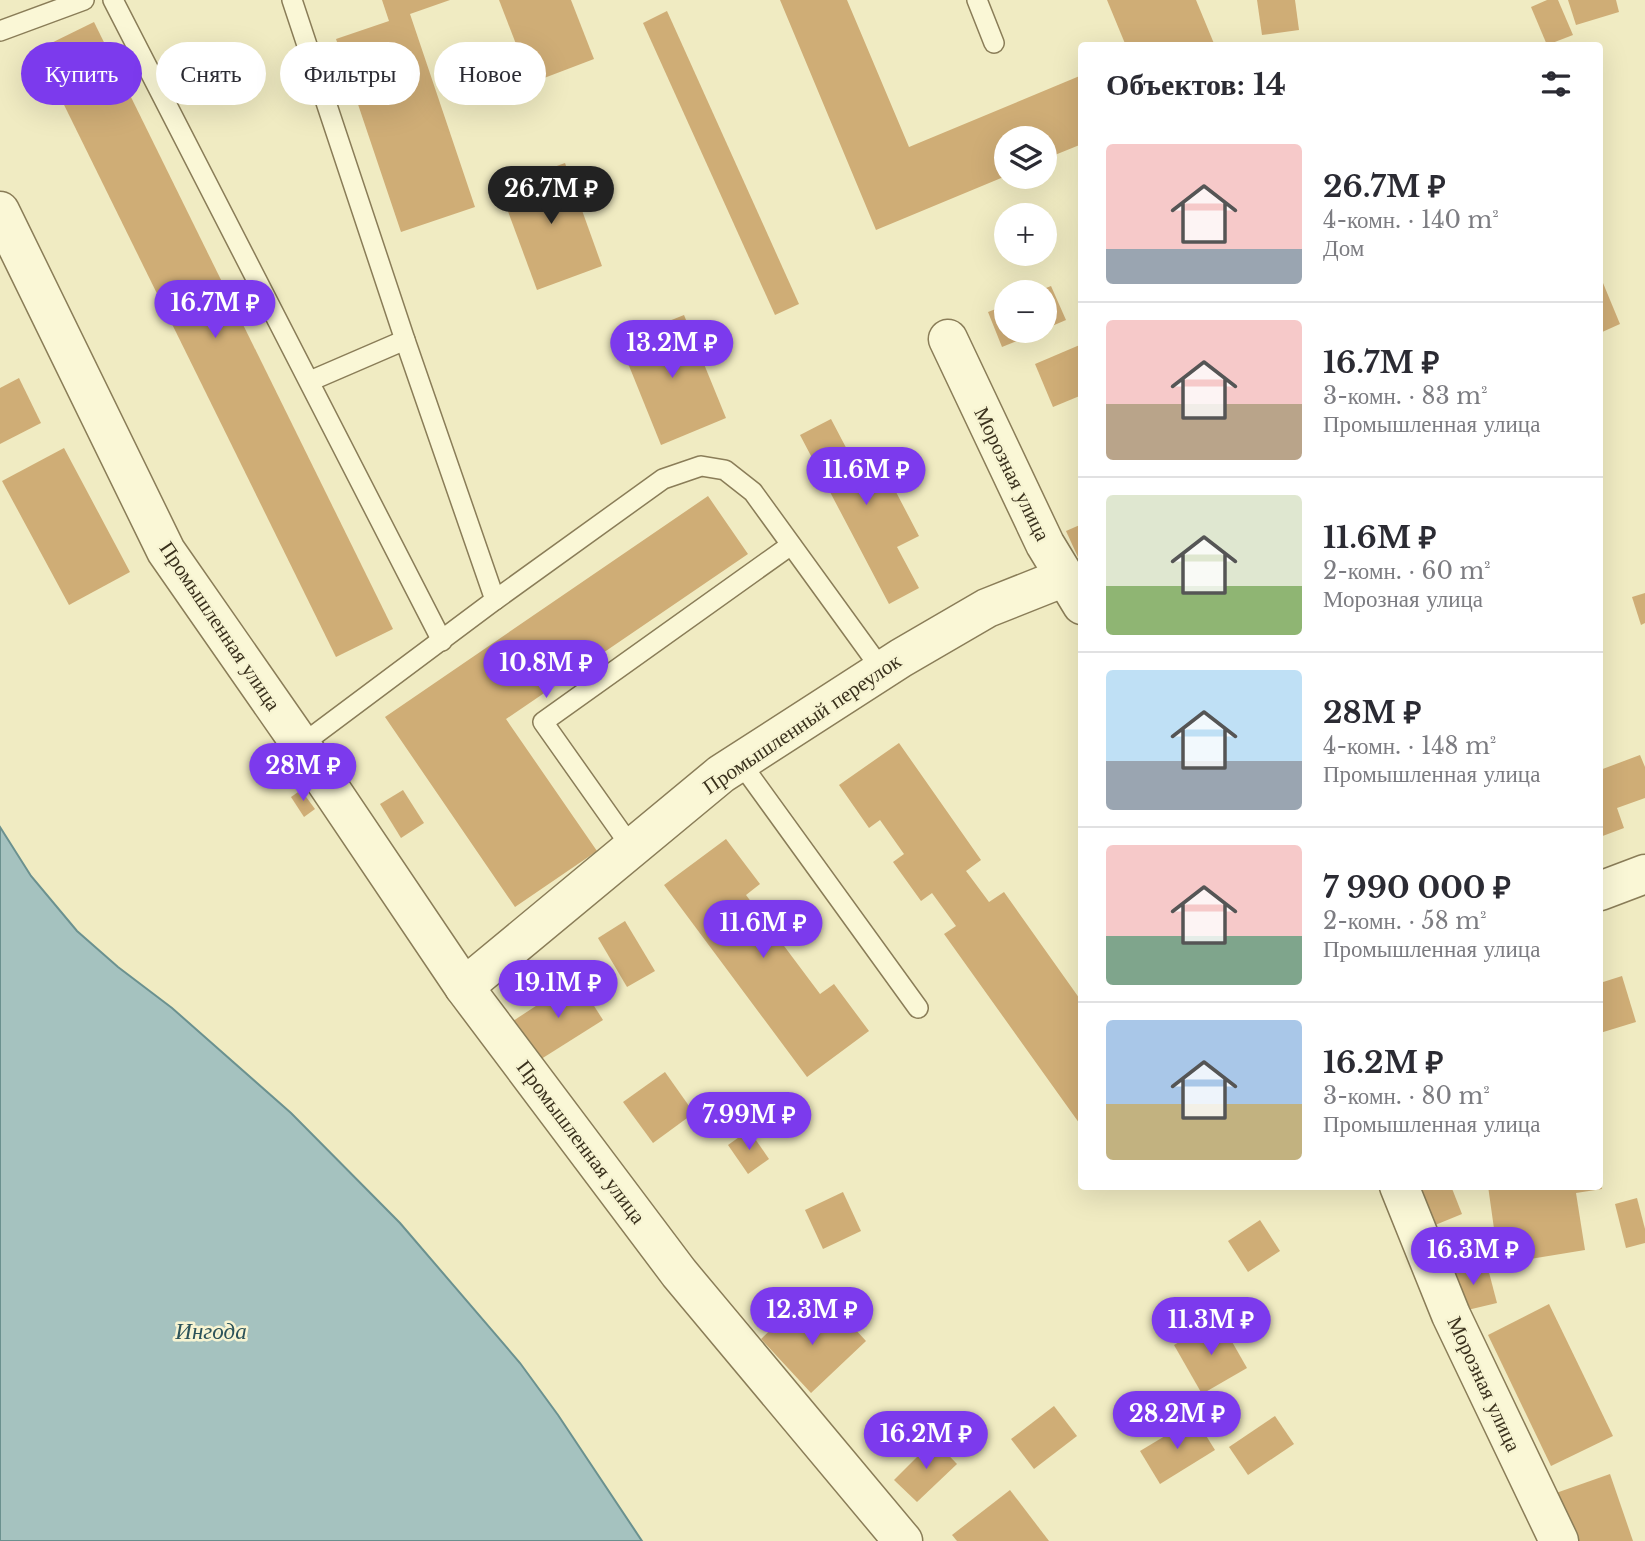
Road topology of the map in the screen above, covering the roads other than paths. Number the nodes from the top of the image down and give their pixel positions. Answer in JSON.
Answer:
{"nodes":[{"id":1,"x":84,"y":0,"type":"edge"},
{"id":2,"x":113,"y":0,"type":"edge"},
{"id":3,"x":292,"y":0,"type":"edge"},
{"id":4,"x":977,"y":0,"type":"edge"},
{"id":5,"x":0,"y":31,"type":"edge"},
{"id":6,"x":994,"y":43,"type":"dead end"},
{"id":7,"x":0,"y":211,"type":"edge"},
{"id":8,"x":948,"y":339,"type":"dead end"},
{"id":9,"x":405,"y":341,"type":"junction"},
{"id":10,"x":310,"y":381,"type":"junction"},
{"id":11,"x":791,"y":545,"type":"junction"},
{"id":12,"x":1073,"y":591,"type":"edge"},
{"id":13,"x":495,"y":600,"type":"junction"},
{"id":14,"x":442,"y":641,"type":"junction"},
{"id":15,"x":882,"y":670,"type":"junction"},
{"id":16,"x":301,"y":745,"type":"junction"},
{"id":17,"x":740,"y":762,"type":"junction"},
{"id":18,"x":632,"y":848,"type":"junction"},
{"id":19,"x":1645,"y":874,"type":"edge"},
{"id":20,"x":1603,"y":890,"type":"edge"},
{"id":21,"x":464,"y":987,"type":"junction"},
{"id":22,"x":918,"y":1008,"type":"dead end"},
{"id":23,"x":1401,"y":1190,"type":"edge"},
{"id":24,"x":903,"y":1541,"type":"edge"},
{"id":25,"x":1559,"y":1541,"type":"edge"}],
"edges":[{"from":1,"to":5,"type":"lane"},
{"from":2,"to":10,"type":"lane"},
{"from":3,"to":9,"type":"lane"},
{"from":4,"to":6,"type":"lane"},
{"from":7,"to":16,"type":"street","name":"Промышленная улица"},
{"from":8,"to":12,"type":"street","name":"Морозная улица"},
{"from":9,"to":10,"type":"lane"},
{"from":9,"to":13,"type":"lane"},
{"from":10,"to":14,"type":"lane"},
{"from":11,"to":13,"type":"lane"},
{"from":11,"to":15,"type":"lane"},
{"from":11,"to":18,"type":"lane"},
{"from":12,"to":15,"type":"street","name":"Промышленный переулок"},
{"from":13,"to":14,"type":"lane"},
{"from":14,"to":16,"type":"lane"},
{"from":15,"to":17,"type":"street","name":"Промышленный переулок"},
{"from":16,"to":21,"type":"street","name":"Промышленная улица"},
{"from":17,"to":18,"type":"street","name":"Промышленный переулок"},
{"from":17,"to":22,"type":"lane"},
{"from":18,"to":21,"type":"street","name":"Промышленный переулок"},
{"from":19,"to":20,"type":"street"},
{"from":21,"to":24,"type":"street","name":"Промышленная улица"},
{"from":23,"to":25,"type":"street","name":"Морозная улица"}]}
